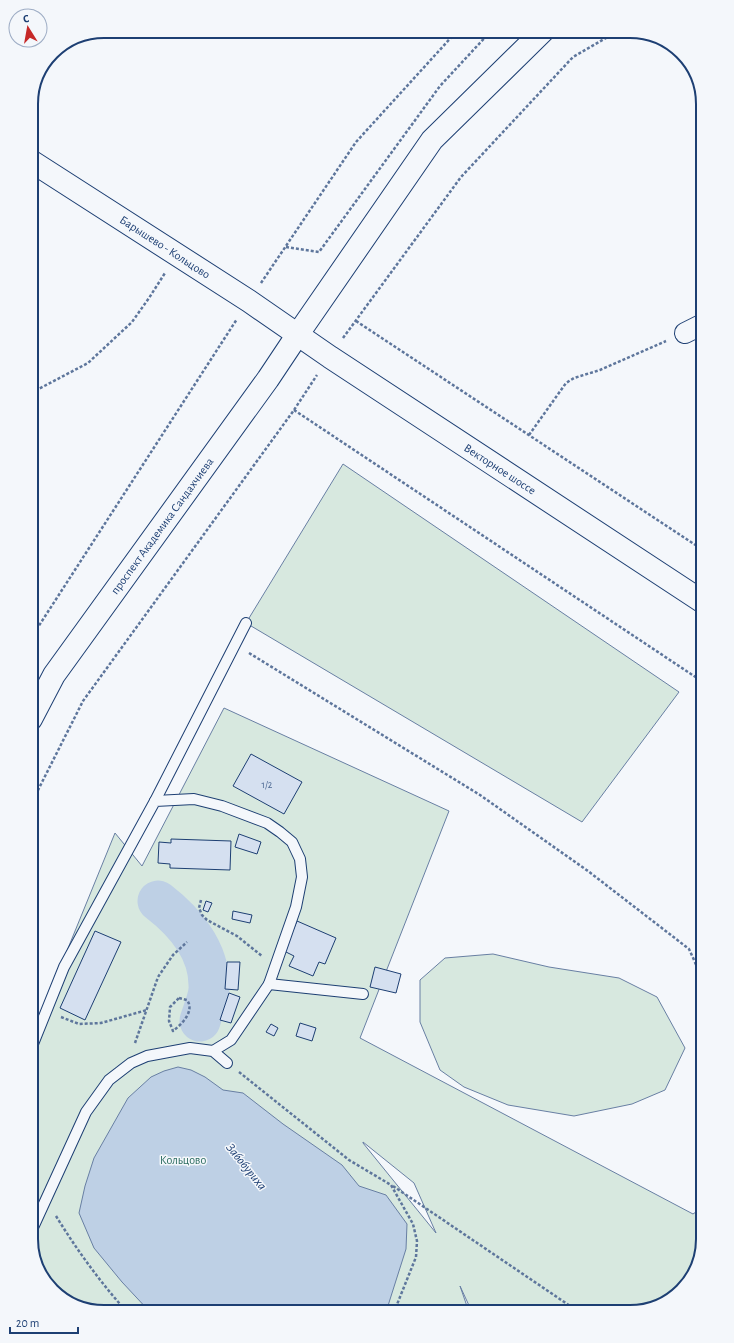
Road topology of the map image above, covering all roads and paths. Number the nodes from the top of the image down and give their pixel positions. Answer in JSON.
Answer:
{"nodes":[{"id":1,"x":450,"y":38,"type":"edge"},
{"id":2,"x":485,"y":38,"type":"edge"},
{"id":3,"x":536,"y":38,"type":"edge"},
{"id":4,"x":606,"y":38,"type":"edge"},
{"id":5,"x":38,"y":165,"type":"edge"},
{"id":6,"x":286,"y":246,"type":"junction"},
{"id":7,"x":176,"y":254,"type":"junction"},
{"id":8,"x":249,"y":300,"type":"junction"},
{"id":9,"x":356,"y":321,"type":"junction"},
{"id":10,"x":696,"y":328,"type":"edge"},
{"id":11,"x":685,"y":333,"type":"joint"},
{"id":12,"x":298,"y":334,"type":"junction"},
{"id":13,"x":330,"y":357,"type":"junction"},
{"id":14,"x":38,"y":389,"type":"edge"},
{"id":15,"x":294,"y":410,"type":"junction"},
{"id":16,"x":529,"y":435,"type":"junction"},
{"id":17,"x":696,"y":545,"type":"edge"},
{"id":18,"x":696,"y":597,"type":"edge"},
{"id":19,"x":246,"y":623,"type":"dead end"},
{"id":20,"x":38,"y":627,"type":"edge"},
{"id":21,"x":235,"y":644,"type":"junction"},
{"id":22,"x":696,"y":677,"type":"edge"},
{"id":23,"x":38,"y":706,"type":"edge"},
{"id":24,"x":38,"y":790,"type":"edge"},
{"id":25,"x":155,"y":801,"type":"junction"},
{"id":26,"x":201,"y":900,"type":"dead end"},
{"id":27,"x":187,"y":942,"type":"dead end"},
{"id":28,"x":696,"y":964,"type":"edge"},
{"id":29,"x":274,"y":970,"type":"junction"},
{"id":30,"x":269,"y":984,"type":"junction"},
{"id":31,"x":363,"y":994,"type":"dead end"},
{"id":32,"x":147,"y":1010,"type":"junction"},
{"id":33,"x":46,"y":1011,"type":"junction"},
{"id":34,"x":38,"y":1031,"type":"edge"},
{"id":35,"x":173,"y":1031,"type":"joint"},
{"id":36,"x":212,"y":1051,"type":"junction"},
{"id":37,"x":131,"y":1063,"type":"junction"},
{"id":38,"x":227,"y":1063,"type":"joint"},
{"id":39,"x":391,"y":1184,"type":"junction"},
{"id":40,"x":46,"y":1199,"type":"junction"},
{"id":41,"x":38,"y":1217,"type":"edge"},
{"id":42,"x":121,"y":1305,"type":"edge"},
{"id":43,"x":397,"y":1305,"type":"edge"},
{"id":44,"x":569,"y":1305,"type":"edge"}],
"edges":[{"from":1,"to":6,"type":"path"},
{"from":2,"to":6,"type":"path"},
{"from":3,"to":12,"type":"main road","name":"проспект Академика Сандахчиева"},
{"from":4,"to":9,"type":"path"},
{"from":5,"to":7,"type":"main road","name":"Барышево - Кольцово"},
{"from":6,"to":8,"type":"path"},
{"from":7,"to":8,"type":"main road","name":"Барышево - Кольцово"},
{"from":7,"to":14,"type":"path"},
{"from":8,"to":12,"type":"main road","name":"Барышево - Кольцово"},
{"from":8,"to":20,"type":"path"},
{"from":9,"to":13,"type":"path"},
{"from":9,"to":16,"type":"path"},
{"from":10,"to":11,"type":"street"},
{"from":11,"to":16,"type":"path"},
{"from":12,"to":13,"type":"main road","name":"Векторное шоссе"},
{"from":12,"to":23,"type":"main road","name":"проспект Академика Сандахчиева"},
{"from":13,"to":15,"type":"path"},
{"from":13,"to":18,"type":"main road","name":"Векторное шоссе"},
{"from":15,"to":22,"type":"path"},
{"from":15,"to":24,"type":"path"},
{"from":16,"to":17,"type":"path"},
{"from":19,"to":21,"type":"lane"},
{"from":21,"to":25,"type":"lane"},
{"from":21,"to":28,"type":"path"},
{"from":25,"to":29,"type":"lane"},
{"from":25,"to":33,"type":"lane"},
{"from":26,"to":29,"type":"path"},
{"from":27,"to":32,"type":"path"},
{"from":29,"to":30,"type":"lane"},
{"from":30,"to":31,"type":"lane"},
{"from":30,"to":36,"type":"lane"},
{"from":32,"to":33,"type":"path"},
{"from":32,"to":37,"type":"path"},
{"from":33,"to":34,"type":"lane"},
{"from":35,"to":35,"type":"path"},
{"from":36,"to":37,"type":"lane"},
{"from":36,"to":38,"type":"lane"},
{"from":37,"to":40,"type":"lane"},
{"from":38,"to":39,"type":"path"},
{"from":39,"to":43,"type":"path"},
{"from":39,"to":44,"type":"path"},
{"from":40,"to":41,"type":"lane"},
{"from":40,"to":42,"type":"path"}]}
